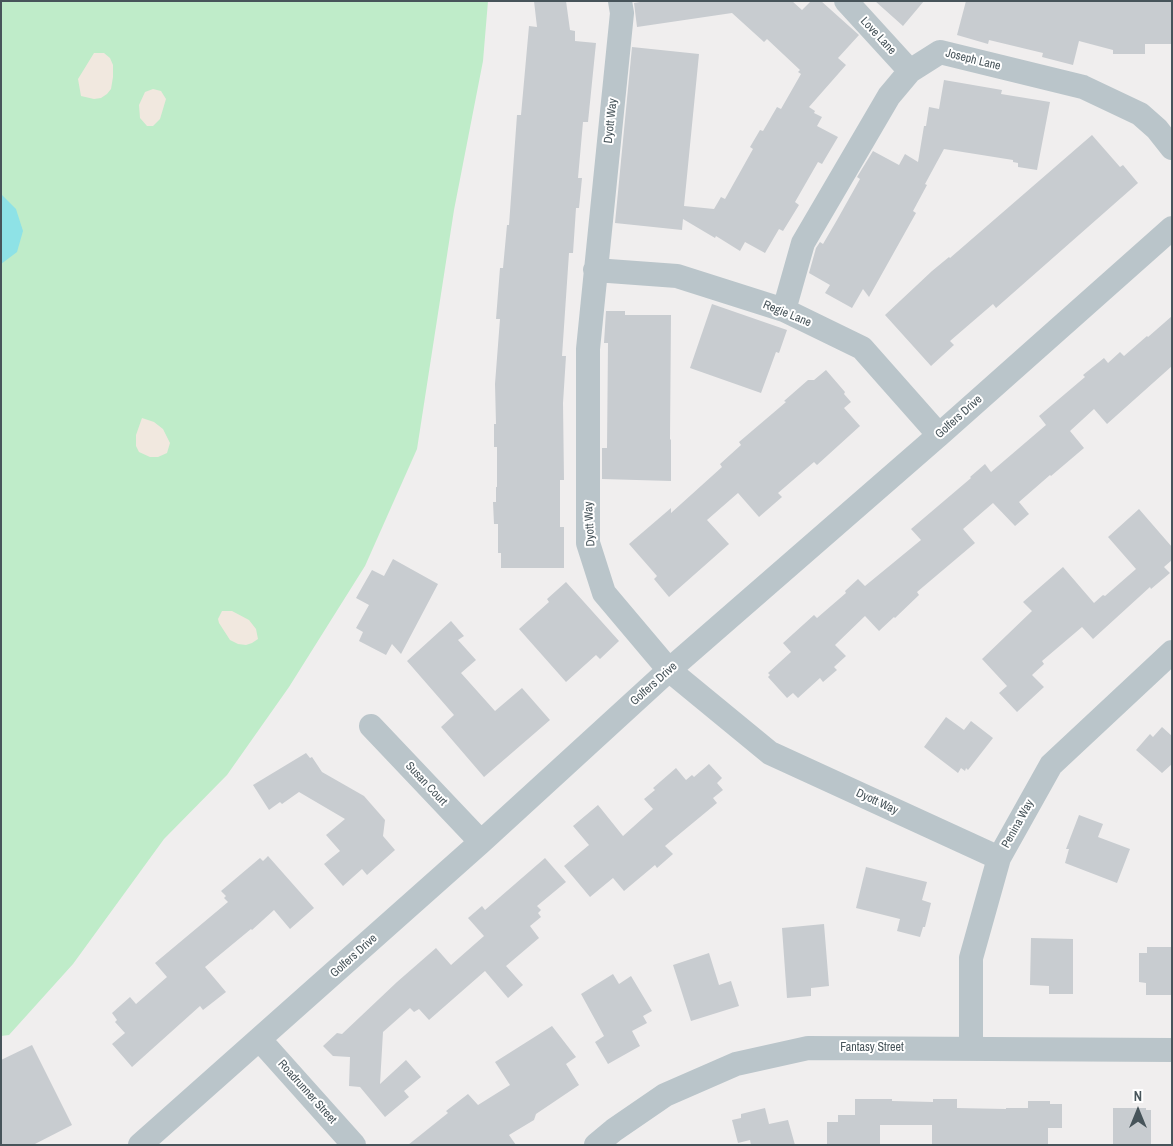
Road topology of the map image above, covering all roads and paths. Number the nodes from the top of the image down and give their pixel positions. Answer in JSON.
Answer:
{"nodes":[{"id":1,"x":620,"y":1,"type":"edge"},
{"id":2,"x":846,"y":1,"type":"edge"},
{"id":3,"x":910,"y":70,"type":"junction"},
{"id":4,"x":1164,"y":122,"type":"edge"},
{"id":5,"x":1172,"y":148,"type":"edge"},
{"id":6,"x":1172,"y":228,"type":"edge"},
{"id":7,"x":595,"y":270,"type":"junction"},
{"id":8,"x":784,"y":310,"type":"junction"},
{"id":9,"x":939,"y":435,"type":"junction"},
{"id":10,"x":1172,"y":652,"type":"edge"},
{"id":11,"x":669,"y":670,"type":"junction"},
{"id":12,"x":371,"y":726,"type":"dead end"},
{"id":13,"x":481,"y":842,"type":"junction"},
{"id":14,"x":999,"y":858,"type":"junction"},
{"id":15,"x":260,"y":1040,"type":"junction"},
{"id":16,"x":971,"y":1048,"type":"junction"},
{"id":17,"x":1172,"y":1050,"type":"edge"},
{"id":18,"x":140,"y":1145,"type":"edge"},
{"id":19,"x":354,"y":1145,"type":"edge"},
{"id":20,"x":596,"y":1145,"type":"edge"}],
"edges":[{"from":1,"to":7,"type":"street","name":"Dyott Way"},
{"from":2,"to":3,"type":"street","name":"Love Lane"},
{"from":3,"to":4,"type":"street","name":"Joseph Lane"},
{"from":3,"to":8,"type":"street","name":"Joseph Lane"},
{"from":4,"to":5,"type":"street","name":"Joseph Lane"},
{"from":6,"to":9,"type":"street","name":"Golfers Drive"},
{"from":7,"to":8,"type":"street","name":"Regie Lane"},
{"from":7,"to":11,"type":"street","name":"Dyott Way"},
{"from":8,"to":9,"type":"street","name":"Regie Lane"},
{"from":9,"to":11,"type":"street","name":"Golfers Drive"},
{"from":10,"to":14,"type":"street","name":"Penina Way"},
{"from":11,"to":13,"type":"street","name":"Golfers Drive"},
{"from":11,"to":14,"type":"street","name":"Dyott Way"},
{"from":12,"to":13,"type":"street","name":"Susan Court"},
{"from":13,"to":15,"type":"street","name":"Golfers Drive"},
{"from":14,"to":16,"type":"street","name":"Penina Way"},
{"from":15,"to":18,"type":"street","name":"Golfers Drive"},
{"from":15,"to":19,"type":"street","name":"Roadrunner Street"},
{"from":16,"to":17,"type":"street","name":"Fantasy Street"},
{"from":16,"to":20,"type":"street","name":"Fantasy Street"}]}
